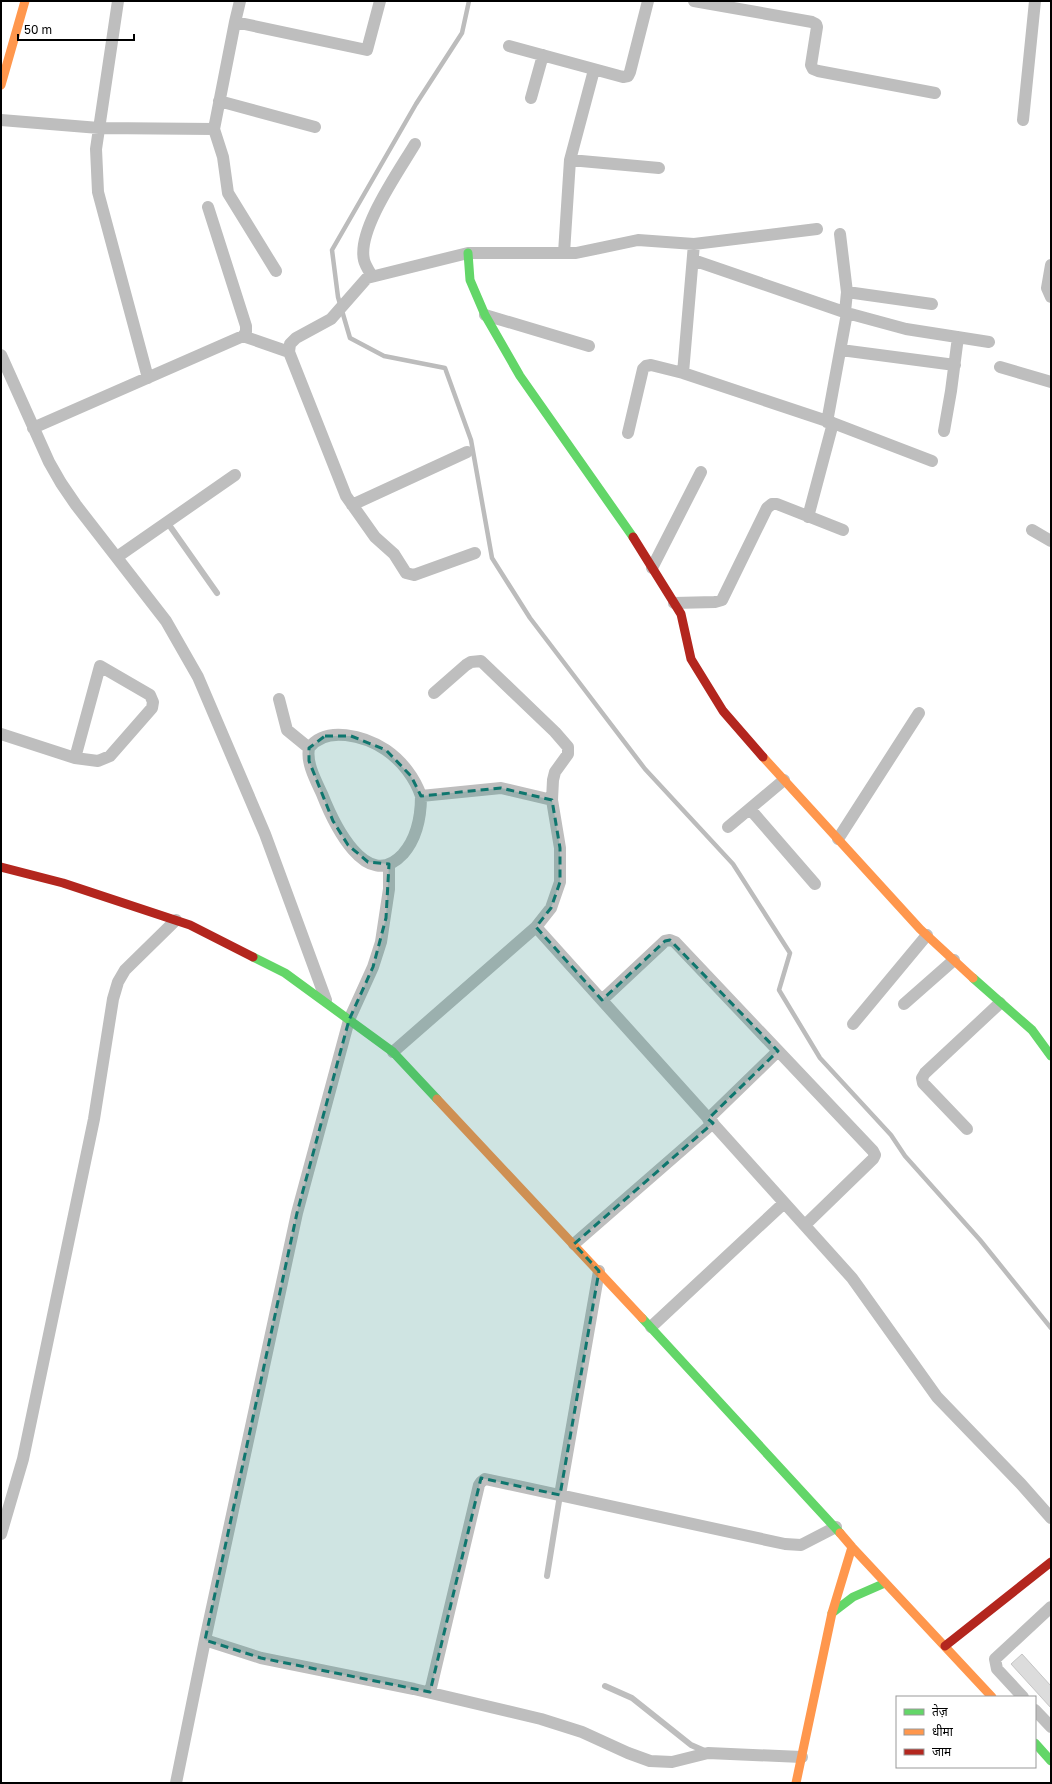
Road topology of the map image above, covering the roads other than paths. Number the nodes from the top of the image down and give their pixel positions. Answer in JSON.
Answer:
{"nodes":[{"id":1,"x":25,"y":1,"type":"edge"},
{"id":2,"x":118,"y":1,"type":"edge"},
{"id":3,"x":240,"y":1,"type":"edge"},
{"id":4,"x":380,"y":1,"type":"edge"},
{"id":5,"x":648,"y":1,"type":"edge"},
{"id":6,"x":694,"y":1,"type":"edge"},
{"id":7,"x":1035,"y":1,"type":"edge"},
{"id":8,"x":235,"y":22,"type":"junction"},
{"id":9,"x":509,"y":46,"type":"dead end"},
{"id":10,"x":543,"y":55,"type":"junction"},
{"id":11,"x":594,"y":70,"type":"junction"},
{"id":12,"x":1,"y":85,"type":"edge"},
{"id":13,"x":935,"y":93,"type":"dead end"},
{"id":14,"x":531,"y":98,"type":"dead end"},
{"id":15,"x":219,"y":101,"type":"junction"},
{"id":16,"x":1,"y":120,"type":"edge"},
{"id":17,"x":1023,"y":120,"type":"dead end"},
{"id":18,"x":314,"y":127,"type":"dead end"},
{"id":19,"x":100,"y":128,"type":"junction"},
{"id":20,"x":214,"y":129,"type":"junction"},
{"id":21,"x":415,"y":144,"type":"dead end"},
{"id":22,"x":570,"y":160,"type":"junction"},
{"id":23,"x":659,"y":168,"type":"dead end"},
{"id":24,"x":208,"y":207,"type":"dead end"},
{"id":25,"x":817,"y":229,"type":"dead end"},
{"id":26,"x":840,"y":234,"type":"dead end"},
{"id":27,"x":694,"y":244,"type":"junction"},
{"id":28,"x":468,"y":253,"type":"junction"},
{"id":29,"x":564,"y":253,"type":"junction"},
{"id":30,"x":693,"y":260,"type":"junction"},
{"id":31,"x":1051,"y":265,"type":"edge"},
{"id":32,"x":276,"y":271,"type":"dead end"},
{"id":33,"x":370,"y":277,"type":"junction"},
{"id":34,"x":847,"y":292,"type":"junction"},
{"id":35,"x":1051,"y":297,"type":"edge"},
{"id":36,"x":932,"y":304,"type":"dead end"},
{"id":37,"x":846,"y":313,"type":"junction"},
{"id":38,"x":485,"y":315,"type":"junction"},
{"id":39,"x":243,"y":336,"type":"junction"},
{"id":40,"x":958,"y":337,"type":"junction"},
{"id":41,"x":989,"y":342,"type":"dead end"},
{"id":42,"x":589,"y":346,"type":"dead end"},
{"id":43,"x":841,"y":350,"type":"junction"},
{"id":44,"x":289,"y":352,"type":"junction"},
{"id":45,"x":1,"y":355,"type":"edge"},
{"id":46,"x":955,"y":365,"type":"junction"},
{"id":47,"x":1000,"y":367,"type":"dead end"},
{"id":48,"x":683,"y":373,"type":"junction"},
{"id":49,"x":148,"y":378,"type":"junction"},
{"id":50,"x":1051,"y":382,"type":"edge"},
{"id":51,"x":830,"y":423,"type":"junction"},
{"id":52,"x":34,"y":428,"type":"junction"},
{"id":53,"x":944,"y":431,"type":"dead end"},
{"id":54,"x":628,"y":433,"type":"dead end"},
{"id":55,"x":467,"y":452,"type":"dead end"},
{"id":56,"x":932,"y":461,"type":"dead end"},
{"id":57,"x":701,"y":472,"type":"dead end"},
{"id":58,"x":235,"y":474,"type":"dead end"},
{"id":59,"x":352,"y":505,"type":"junction"},
{"id":60,"x":808,"y":517,"type":"junction"},
{"id":61,"x":167,"y":522,"type":"junction"},
{"id":62,"x":843,"y":530,"type":"dead end"},
{"id":63,"x":1032,"y":530,"type":"dead end"},
{"id":64,"x":1051,"y":541,"type":"edge"},
{"id":65,"x":475,"y":553,"type":"dead end"},
{"id":66,"x":117,"y":557,"type":"junction"},
{"id":67,"x":652,"y":568,"type":"junction"},
{"id":68,"x":217,"y":594,"type":"dead end"},
{"id":69,"x":674,"y":603,"type":"junction"},
{"id":70,"x":434,"y":693,"type":"dead end"},
{"id":71,"x":279,"y":699,"type":"dead end"},
{"id":72,"x":919,"y":713,"type":"dead end"},
{"id":73,"x":1,"y":734,"type":"edge"},
{"id":74,"x":309,"y":748,"type":"junction"},
{"id":75,"x":75,"y":758,"type":"junction"},
{"id":76,"x":784,"y":780,"type":"junction"},
{"id":77,"x":421,"y":796,"type":"junction"},
{"id":78,"x":552,"y":800,"type":"junction"},
{"id":79,"x":750,"y":809,"type":"junction"},
{"id":80,"x":728,"y":827,"type":"dead end"},
{"id":81,"x":838,"y":839,"type":"junction"},
{"id":82,"x":389,"y":864,"type":"junction"},
{"id":83,"x":1,"y":867,"type":"edge"},
{"id":84,"x":815,"y":884,"type":"dead end"},
{"id":85,"x":176,"y":920,"type":"junction"},
{"id":86,"x":536,"y":927,"type":"junction"},
{"id":87,"x":927,"y":935,"type":"junction"},
{"id":88,"x":954,"y":960,"type":"junction"},
{"id":89,"x":602,"y":1000,"type":"junction"},
{"id":90,"x":1000,"y":1003,"type":"junction"},
{"id":91,"x":328,"y":1004,"type":"junction"},
{"id":92,"x":904,"y":1004,"type":"dead end"},
{"id":93,"x":349,"y":1020,"type":"junction"},
{"id":94,"x":853,"y":1024,"type":"dead end"},
{"id":95,"x":393,"y":1052,"type":"junction"},
{"id":96,"x":778,"y":1052,"type":"junction"},
{"id":97,"x":1051,"y":1056,"type":"edge"},
{"id":98,"x":710,"y":1121,"type":"junction"},
{"id":99,"x":967,"y":1129,"type":"dead end"},
{"id":100,"x":784,"y":1202,"type":"junction"},
{"id":101,"x":804,"y":1225,"type":"junction"},
{"id":102,"x":574,"y":1244,"type":"junction"},
{"id":103,"x":599,"y":1272,"type":"junction"},
{"id":104,"x":651,"y":1327,"type":"junction"},
{"id":105,"x":560,"y":1495,"type":"junction"},
{"id":106,"x":1051,"y":1518,"type":"edge"},
{"id":107,"x":836,"y":1527,"type":"junction"},
{"id":108,"x":1,"y":1534,"type":"edge"},
{"id":109,"x":852,"y":1547,"type":"junction"},
{"id":110,"x":1051,"y":1562,"type":"edge"},
{"id":111,"x":547,"y":1576,"type":"dead end"},
{"id":112,"x":885,"y":1583,"type":"junction"},
{"id":113,"x":1051,"y":1606,"type":"edge"},
{"id":114,"x":832,"y":1613,"type":"junction"},
{"id":115,"x":205,"y":1640,"type":"junction"},
{"id":116,"x":945,"y":1646,"type":"junction"},
{"id":117,"x":605,"y":1686,"type":"dead end"},
{"id":118,"x":430,"y":1692,"type":"junction"},
{"id":119,"x":991,"y":1696,"type":"edge"},
{"id":120,"x":1022,"y":1696,"type":"edge"},
{"id":121,"x":1036,"y":1711,"type":"edge"},
{"id":122,"x":1051,"y":1727,"type":"edge"},
{"id":123,"x":1036,"y":1744,"type":"edge"},
{"id":124,"x":708,"y":1753,"type":"junction"},
{"id":125,"x":802,"y":1757,"type":"junction"},
{"id":126,"x":1051,"y":1760,"type":"edge"},
{"id":127,"x":176,"y":1783,"type":"edge"},
{"id":128,"x":796,"y":1783,"type":"edge"}],
"edges":[{"from":1,"to":12,"type":"main road"},
{"from":2,"to":19,"type":"street"},
{"from":3,"to":8,"type":"street"},
{"from":4,"to":8,"type":"street"},
{"from":5,"to":11,"type":"street"},
{"from":6,"to":13,"type":"street"},
{"from":7,"to":17,"type":"street"},
{"from":8,"to":15,"type":"street"},
{"from":9,"to":10,"type":"street"},
{"from":10,"to":11,"type":"street"},
{"from":10,"to":14,"type":"street"},
{"from":11,"to":22,"type":"street"},
{"from":15,"to":18,"type":"street"},
{"from":15,"to":20,"type":"street"},
{"from":16,"to":19,"type":"street"},
{"from":19,"to":20,"type":"street"},
{"from":19,"to":49,"type":"street"},
{"from":20,"to":32,"type":"street"},
{"from":21,"to":33,"type":"street"},
{"from":22,"to":23,"type":"street"},
{"from":22,"to":29,"type":"street"},
{"from":24,"to":39,"type":"street"},
{"from":25,"to":27,"type":"street"},
{"from":26,"to":34,"type":"street"},
{"from":27,"to":29,"type":"street"},
{"from":27,"to":30,"type":"street"},
{"from":28,"to":29,"type":"street"},
{"from":28,"to":33,"type":"street"},
{"from":28,"to":38,"type":"main road"},
{"from":30,"to":37,"type":"street"},
{"from":30,"to":48,"type":"street"},
{"from":31,"to":35,"type":"street"},
{"from":33,"to":44,"type":"street"},
{"from":34,"to":36,"type":"street"},
{"from":34,"to":37,"type":"street"},
{"from":37,"to":40,"type":"street"},
{"from":37,"to":43,"type":"street"},
{"from":38,"to":42,"type":"street"},
{"from":38,"to":67,"type":"main road"},
{"from":39,"to":44,"type":"street"},
{"from":39,"to":49,"type":"street"},
{"from":40,"to":41,"type":"street"},
{"from":40,"to":46,"type":"street"},
{"from":43,"to":46,"type":"street"},
{"from":43,"to":51,"type":"street"},
{"from":44,"to":59,"type":"street"},
{"from":45,"to":52,"type":"street"},
{"from":46,"to":53,"type":"street"},
{"from":47,"to":50,"type":"street"},
{"from":48,"to":51,"type":"street"},
{"from":48,"to":54,"type":"street"},
{"from":49,"to":52,"type":"street"},
{"from":51,"to":56,"type":"street"},
{"from":51,"to":60,"type":"street"},
{"from":52,"to":66,"type":"street"},
{"from":55,"to":59,"type":"street"},
{"from":57,"to":67,"type":"street"},
{"from":58,"to":61,"type":"street"},
{"from":59,"to":65,"type":"street"},
{"from":60,"to":62,"type":"street"},
{"from":60,"to":69,"type":"street"},
{"from":61,"to":66,"type":"street"},
{"from":61,"to":68,"type":"lane"},
{"from":63,"to":64,"type":"street"},
{"from":66,"to":91,"type":"street"},
{"from":67,"to":69,"type":"main road"},
{"from":69,"to":76,"type":"main road"},
{"from":70,"to":78,"type":"street"},
{"from":71,"to":74,"type":"street"},
{"from":72,"to":81,"type":"street"},
{"from":73,"to":75,"type":"street"},
{"from":74,"to":77,"type":"street"},
{"from":74,"to":82,"type":"street"},
{"from":75,"to":75,"type":"street"},
{"from":76,"to":79,"type":"street"},
{"from":76,"to":81,"type":"main road"},
{"from":77,"to":78,"type":"street"},
{"from":77,"to":82,"type":"street"},
{"from":78,"to":86,"type":"street"},
{"from":79,"to":80,"type":"street"},
{"from":79,"to":84,"type":"street"},
{"from":81,"to":87,"type":"main road"},
{"from":82,"to":93,"type":"street"},
{"from":83,"to":85,"type":"main road"},
{"from":85,"to":91,"type":"main road"},
{"from":85,"to":108,"type":"street"},
{"from":86,"to":89,"type":"street"},
{"from":86,"to":95,"type":"street"},
{"from":87,"to":88,"type":"main road"},
{"from":87,"to":94,"type":"street"},
{"from":88,"to":90,"type":"main road"},
{"from":88,"to":92,"type":"street"},
{"from":89,"to":96,"type":"street"},
{"from":89,"to":98,"type":"street"},
{"from":90,"to":97,"type":"main road"},
{"from":90,"to":99,"type":"street"},
{"from":91,"to":93,"type":"main road"},
{"from":93,"to":95,"type":"main road"},
{"from":93,"to":115,"type":"street"},
{"from":95,"to":102,"type":"main road"},
{"from":96,"to":98,"type":"street"},
{"from":96,"to":101,"type":"street"},
{"from":98,"to":100,"type":"street"},
{"from":98,"to":102,"type":"street"},
{"from":100,"to":101,"type":"street"},
{"from":100,"to":104,"type":"street"},
{"from":101,"to":106,"type":"street"},
{"from":102,"to":103,"type":"main road"},
{"from":103,"to":104,"type":"main road"},
{"from":103,"to":105,"type":"street"},
{"from":104,"to":107,"type":"main road"},
{"from":105,"to":107,"type":"street"},
{"from":105,"to":111,"type":"lane"},
{"from":105,"to":118,"type":"street"},
{"from":107,"to":109,"type":"main road"},
{"from":109,"to":112,"type":"main road"},
{"from":109,"to":114,"type":"main road"},
{"from":110,"to":116,"type":"main road"},
{"from":112,"to":114,"type":"main road"},
{"from":112,"to":116,"type":"main road"},
{"from":113,"to":120,"type":"street"},
{"from":114,"to":125,"type":"main road"},
{"from":115,"to":118,"type":"street"},
{"from":115,"to":127,"type":"street"},
{"from":116,"to":119,"type":"main road"},
{"from":117,"to":124,"type":"lane"},
{"from":118,"to":124,"type":"street"},
{"from":121,"to":122,"type":"street"},
{"from":123,"to":126,"type":"main road"},
{"from":124,"to":125,"type":"street"},
{"from":125,"to":128,"type":"main road"}]}
